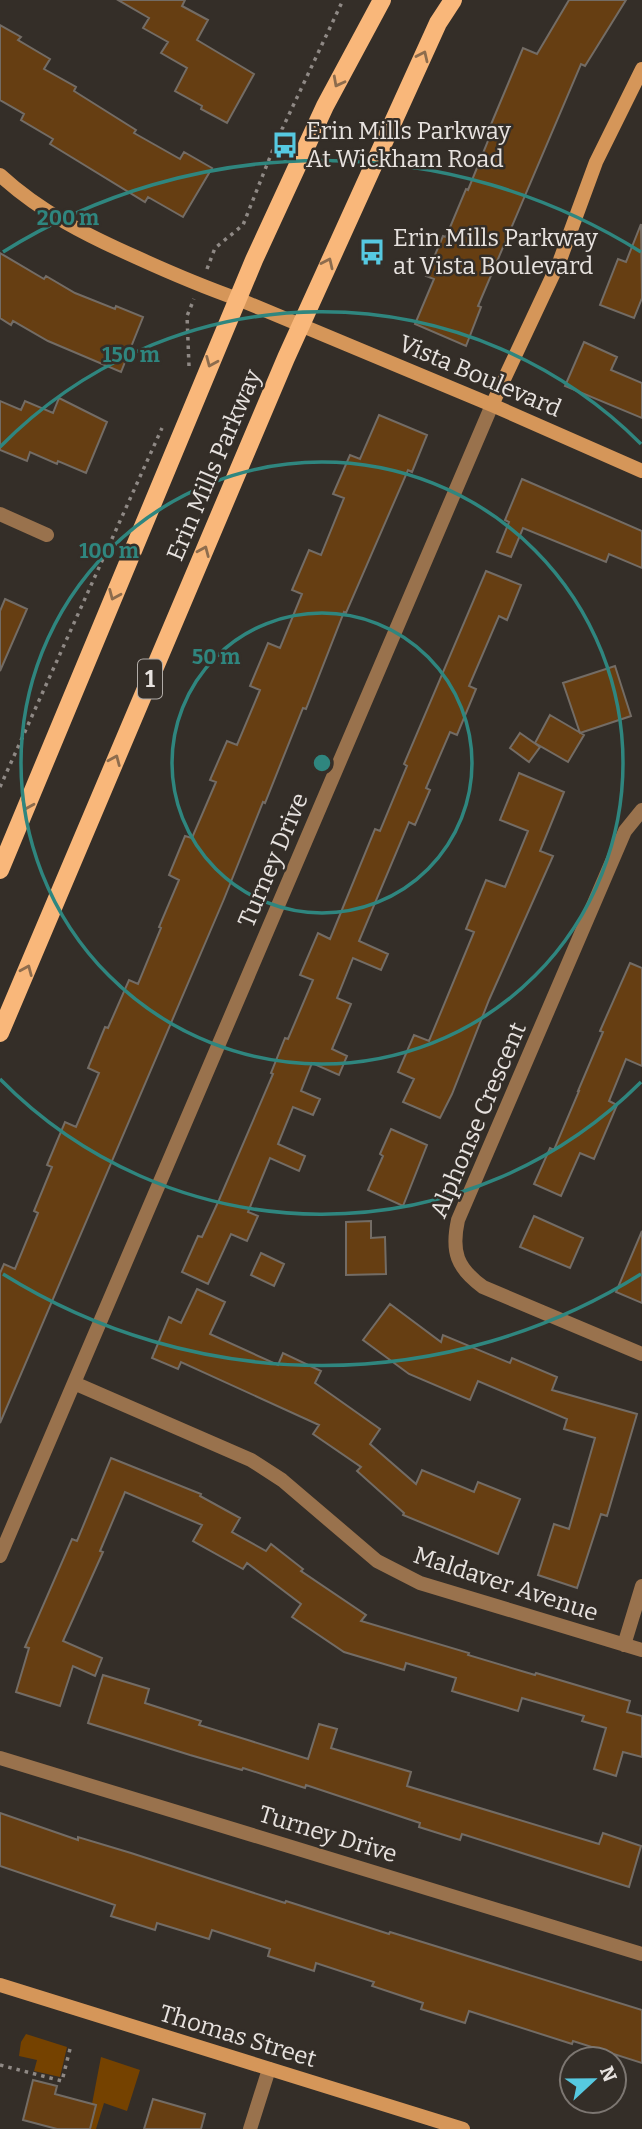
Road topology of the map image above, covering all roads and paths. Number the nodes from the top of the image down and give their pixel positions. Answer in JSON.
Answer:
{"nodes":[{"id":1,"x":343,"y":0,"type":"edge"},
{"id":2,"x":382,"y":0,"type":"edge"},
{"id":3,"x":453,"y":0,"type":"edge"},
{"id":4,"x":642,"y":69,"type":"edge"},
{"id":5,"x":0,"y":175,"type":"edge"},
{"id":6,"x":211,"y":261,"type":"dead end"},
{"id":7,"x":237,"y":299,"type":"junction"},
{"id":8,"x":192,"y":302,"type":"dead end"},
{"id":9,"x":300,"y":325,"type":"junction"},
{"id":10,"x":189,"y":367,"type":"dead end"},
{"id":11,"x":492,"y":405,"type":"junction"},
{"id":12,"x":166,"y":418,"type":"dead end"},
{"id":13,"x":642,"y":471,"type":"edge"},
{"id":14,"x":0,"y":514,"type":"edge"},
{"id":15,"x":47,"y":535,"type":"dead end"},
{"id":16,"x":0,"y":787,"type":"edge"},
{"id":17,"x":642,"y":810,"type":"edge"},
{"id":18,"x":0,"y":870,"type":"edge"},
{"id":19,"x":0,"y":1033,"type":"edge"},
{"id":20,"x":642,"y":1354,"type":"edge"},
{"id":21,"x":74,"y":1384,"type":"junction"},
{"id":22,"x":0,"y":1556,"type":"edge"},
{"id":23,"x":642,"y":1586,"type":"edge"},
{"id":24,"x":624,"y":1645,"type":"junction"},
{"id":25,"x":642,"y":1650,"type":"edge"},
{"id":26,"x":0,"y":1758,"type":"edge"},
{"id":27,"x":642,"y":1954,"type":"edge"},
{"id":28,"x":0,"y":1985,"type":"edge"},
{"id":29,"x":71,"y":2045,"type":"dead end"},
{"id":30,"x":0,"y":2065,"type":"edge"},
{"id":31,"x":269,"y":2069,"type":"junction"},
{"id":32,"x":250,"y":2129,"type":"edge"},
{"id":33,"x":463,"y":2129,"type":"edge"}],
"edges":[{"from":1,"to":6,"type":"path"},
{"from":2,"to":7,"type":"main road","name":"Erin Mills Parkway","one_way":true},
{"from":9,"to":3,"type":"main road","name":"Erin Mills Parkway","number":"1","one_way":true},
{"from":4,"to":11,"type":"street","name":"Turney Drive"},
{"from":5,"to":7,"type":"street","name":"Vista Boulevard"},
{"from":7,"to":9,"type":"street","name":"Vista Boulevard"},
{"from":7,"to":18,"type":"main road","name":"Erin Mills Parkway","one_way":true},
{"from":8,"to":10,"type":"path"},
{"from":9,"to":11,"type":"street","name":"Vista Boulevard"},
{"from":19,"to":9,"type":"main road","name":"Erin Mills Parkway","number":"1","one_way":true},
{"from":11,"to":13,"type":"street","name":"Vista Boulevard"},
{"from":11,"to":21,"type":"street","name":"Turney Drive"},
{"from":12,"to":16,"type":"path"},
{"from":14,"to":15,"type":"street"},
{"from":17,"to":20,"type":"street","name":"Alphonse Crescent"},
{"from":21,"to":22,"type":"street","name":"Turney Drive"},
{"from":21,"to":24,"type":"street","name":"Maldaver Avenue"},
{"from":23,"to":24,"type":"street"},
{"from":24,"to":25,"type":"street","name":"Maldaver Avenue"},
{"from":26,"to":27,"type":"street","name":"Turney Drive"},
{"from":28,"to":31,"type":"street","name":"Thomas Street"},
{"from":29,"to":30,"type":"path"},
{"from":31,"to":32,"type":"street"},
{"from":31,"to":33,"type":"street","name":"Thomas Street"}]}
